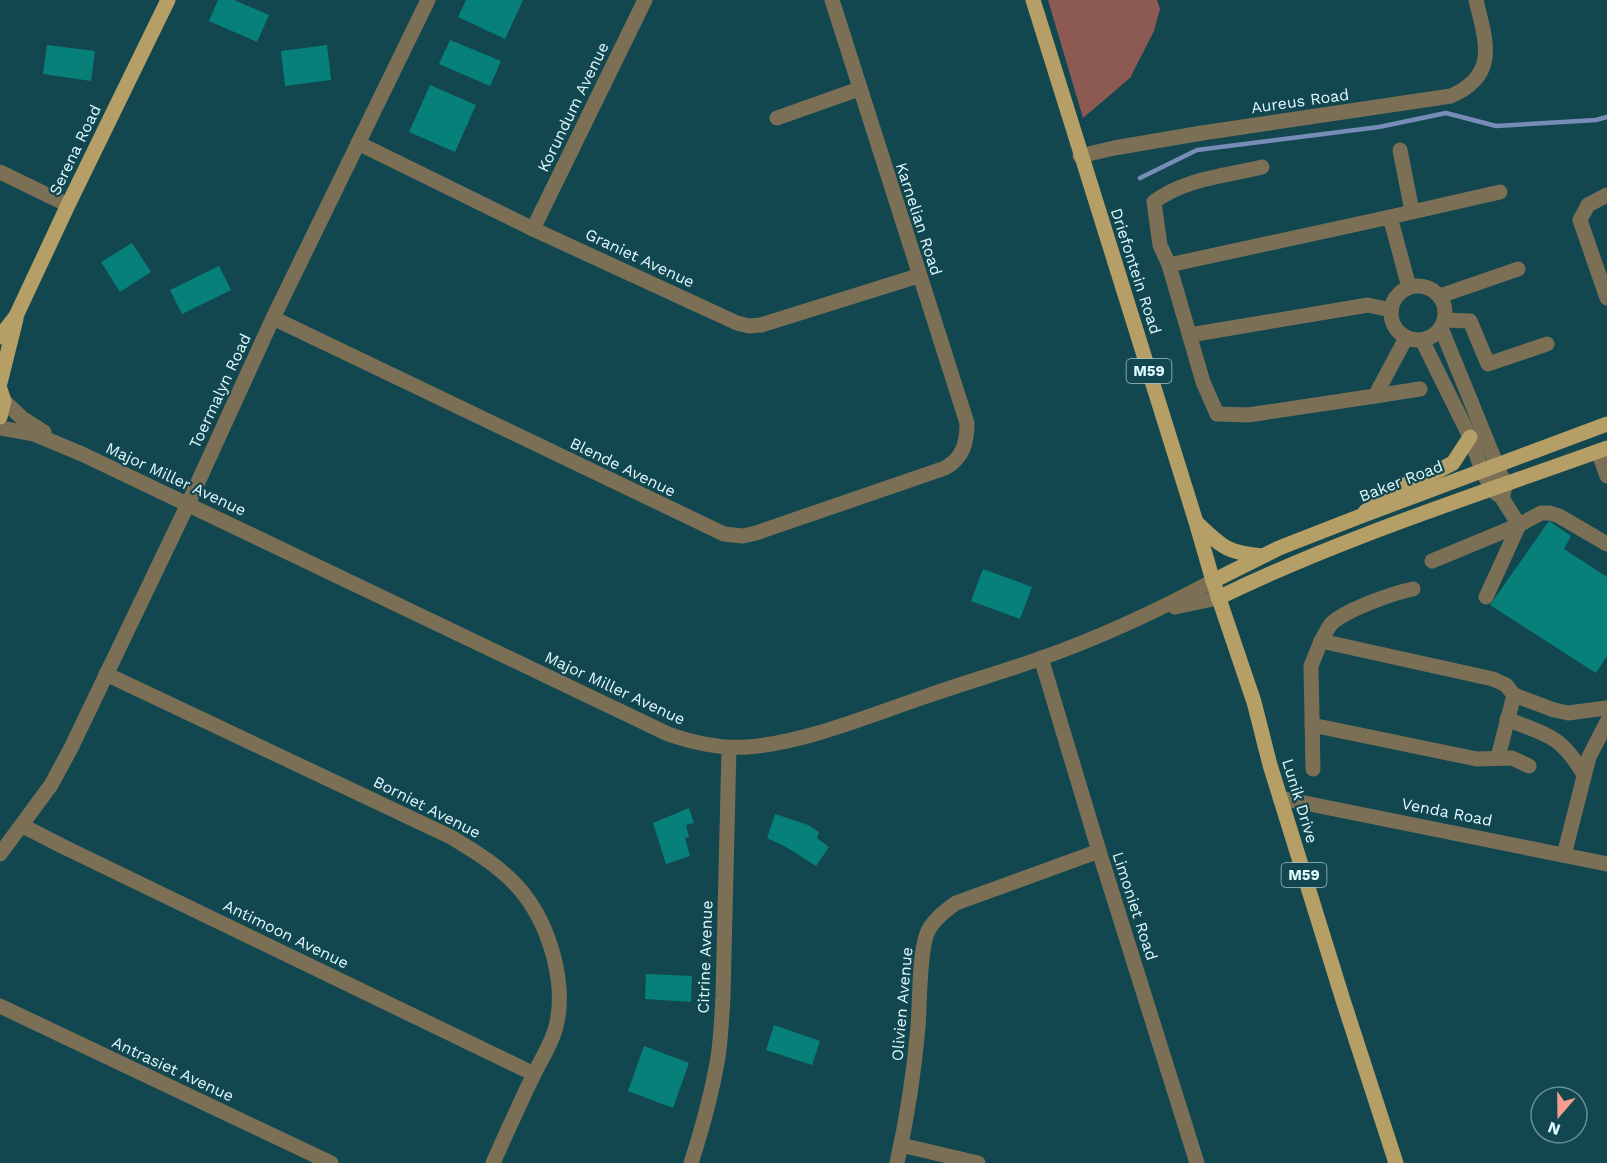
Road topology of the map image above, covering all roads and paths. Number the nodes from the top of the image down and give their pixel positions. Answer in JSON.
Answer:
{"nodes":[{"id":1,"x":168,"y":0,"type":"edge"},
{"id":2,"x":428,"y":0,"type":"edge"},
{"id":3,"x":645,"y":0,"type":"edge"},
{"id":4,"x":832,"y":0,"type":"edge"},
{"id":5,"x":1033,"y":0,"type":"edge"},
{"id":6,"x":1476,"y":0,"type":"edge"},
{"id":7,"x":859,"y":89,"type":"junction"},
{"id":8,"x":777,"y":118,"type":"dead end"},
{"id":9,"x":358,"y":143,"type":"junction"},
{"id":10,"x":1400,"y":150,"type":"dead end"},
{"id":11,"x":1080,"y":156,"type":"junction"},
{"id":12,"x":1262,"y":167,"type":"dead end"},
{"id":13,"x":0,"y":172,"type":"edge"},
{"id":14,"x":1500,"y":192,"type":"dead end"},
{"id":15,"x":1607,"y":195,"type":"edge"},
{"id":16,"x":68,"y":205,"type":"junction"},
{"id":17,"x":1412,"y":211,"type":"junction"},
{"id":18,"x":1390,"y":217,"type":"junction"},
{"id":19,"x":533,"y":229,"type":"junction"},
{"id":20,"x":1168,"y":265,"type":"junction"},
{"id":21,"x":1518,"y":269,"type":"dead end"},
{"id":22,"x":918,"y":276,"type":"junction"},
{"id":23,"x":1409,"y":287,"type":"junction"},
{"id":24,"x":1440,"y":296,"type":"junction"},
{"id":25,"x":1607,"y":298,"type":"edge"},
{"id":26,"x":1390,"y":310,"type":"junction"},
{"id":27,"x":16,"y":316,"type":"junction"},
{"id":28,"x":273,"y":318,"type":"junction"},
{"id":29,"x":1442,"y":324,"type":"junction"},
{"id":30,"x":1190,"y":335,"type":"junction"},
{"id":31,"x":0,"y":337,"type":"edge"},
{"id":32,"x":1414,"y":339,"type":"junction"},
{"id":33,"x":1547,"y":344,"type":"dead end"},
{"id":34,"x":0,"y":382,"type":"edge"},
{"id":35,"x":1420,"y":389,"type":"dead end"},
{"id":36,"x":2,"y":395,"type":"edge"},
{"id":37,"x":1375,"y":396,"type":"junction"},
{"id":38,"x":0,"y":417,"type":"edge"},
{"id":39,"x":1607,"y":424,"type":"edge"},
{"id":40,"x":0,"y":428,"type":"edge"},
{"id":41,"x":1470,"y":437,"type":"junction"},
{"id":42,"x":1602,"y":449,"type":"edge"},
{"id":43,"x":963,"y":450,"type":"joint"},
{"id":44,"x":82,"y":454,"type":"junction"},
{"id":45,"x":1489,"y":467,"type":"junction"},
{"id":46,"x":1607,"y":476,"type":"edge"},
{"id":47,"x":1500,"y":491,"type":"junction"},
{"id":48,"x":188,"y":504,"type":"junction"},
{"id":49,"x":1361,"y":516,"type":"junction"},
{"id":50,"x":1196,"y":522,"type":"junction"},
{"id":51,"x":1519,"y":525,"type":"junction"},
{"id":52,"x":1607,"y":544,"type":"edge"},
{"id":53,"x":1264,"y":556,"type":"junction"},
{"id":54,"x":1432,"y":561,"type":"dead end"},
{"id":55,"x":1215,"y":589,"type":"junction"},
{"id":56,"x":1413,"y":589,"type":"dead end"},
{"id":57,"x":1486,"y":597,"type":"dead end"},
{"id":58,"x":1322,"y":640,"type":"junction"},
{"id":59,"x":1041,"y":658,"type":"junction"},
{"id":60,"x":106,"y":674,"type":"junction"},
{"id":61,"x":1514,"y":695,"type":"junction"},
{"id":62,"x":1607,"y":708,"type":"edge"},
{"id":63,"x":1507,"y":719,"type":"junction"},
{"id":64,"x":1607,"y":722,"type":"edge"},
{"id":65,"x":1312,"y":725,"type":"junction"},
{"id":66,"x":729,"y":748,"type":"junction"},
{"id":67,"x":1498,"y":757,"type":"junction"},
{"id":68,"x":1530,"y":766,"type":"dead end"},
{"id":69,"x":1313,"y":769,"type":"dead end"},
{"id":70,"x":1584,"y":775,"type":"junction"},
{"id":71,"x":1280,"y":798,"type":"junction"},
{"id":72,"x":23,"y":826,"type":"junction"},
{"id":73,"x":1098,"y":851,"type":"junction"},
{"id":74,"x":0,"y":855,"type":"edge"},
{"id":75,"x":1564,"y":855,"type":"junction"},
{"id":76,"x":1607,"y":864,"type":"edge"},
{"id":77,"x":0,"y":1006,"type":"edge"},
{"id":78,"x":534,"y":1074,"type":"junction"},
{"id":79,"x":901,"y":1145,"type":"junction"},
{"id":80,"x":331,"y":1163,"type":"edge"},
{"id":81,"x":493,"y":1163,"type":"edge"},
{"id":82,"x":691,"y":1163,"type":"edge"},
{"id":83,"x":897,"y":1163,"type":"edge"},
{"id":84,"x":978,"y":1163,"type":"edge"},
{"id":85,"x":1197,"y":1163,"type":"edge"},
{"id":86,"x":1396,"y":1163,"type":"edge"}],
"edges":[{"from":1,"to":16,"type":"main road","name":"Serena Road"},
{"from":2,"to":9,"type":"street","name":"Toermalyn Road"},
{"from":3,"to":19,"type":"street","name":"Korundum Avenue"},
{"from":4,"to":7,"type":"street","name":"Karnelian Road"},
{"from":5,"to":11,"type":"main road","name":"Driefontein Road","number":"M59"},
{"from":6,"to":11,"type":"street","name":"Aureus Road"},
{"from":7,"to":8,"type":"street"},
{"from":7,"to":22,"type":"street","name":"Karnelian Road"},
{"from":9,"to":19,"type":"street","name":"Graniet Avenue"},
{"from":9,"to":28,"type":"street","name":"Toermalyn Road"},
{"from":10,"to":17,"type":"street"},
{"from":11,"to":50,"type":"main road","name":"Driefontein Road","number":"M59"},
{"from":12,"to":20,"type":"street"},
{"from":13,"to":16,"type":"street"},
{"from":14,"to":17,"type":"street"},
{"from":15,"to":25,"type":"street"},
{"from":16,"to":27,"type":"main road","name":"Serena Road"},
{"from":17,"to":18,"type":"street"},
{"from":18,"to":20,"type":"street"},
{"from":18,"to":23,"type":"street"},
{"from":19,"to":22,"type":"street","name":"Graniet Avenue"},
{"from":20,"to":30,"type":"street"},
{"from":21,"to":24,"type":"street"},
{"from":22,"to":43,"type":"street","name":"Karnelian Road"},
{"from":23,"to":24,"type":"street"},
{"from":23,"to":26,"type":"street"},
{"from":24,"to":29,"type":"street"},
{"from":26,"to":30,"type":"street"},
{"from":26,"to":32,"type":"street"},
{"from":27,"to":31,"type":"main road","name":"Serena Road"},
{"from":27,"to":34,"type":"main road","name":"Serena Road"},
{"from":28,"to":43,"type":"street","name":"Blende Avenue"},
{"from":28,"to":48,"type":"street","name":"Toermalyn Road"},
{"from":29,"to":32,"type":"street"},
{"from":29,"to":33,"type":"street"},
{"from":29,"to":45,"type":"street"},
{"from":30,"to":37,"type":"street"},
{"from":32,"to":37,"type":"street"},
{"from":32,"to":41,"type":"street"},
{"from":35,"to":37,"type":"street"},
{"from":36,"to":38,"type":"main road"},
{"from":36,"to":44,"type":"street","name":"Major Miller Avenue"},
{"from":39,"to":45,"type":"main road","name":"Baker Road"},
{"from":40,"to":44,"type":"street","name":"Major Miller Avenue"},
{"from":41,"to":45,"type":"street"},
{"from":41,"to":49,"type":"main road"},
{"from":42,"to":46,"type":"street"},
{"from":42,"to":47,"type":"main road"},
{"from":44,"to":48,"type":"street","name":"Major Miller Avenue"},
{"from":45,"to":47,"type":"street"},
{"from":45,"to":49,"type":"main road","name":"Baker Road"},
{"from":47,"to":51,"type":"street"},
{"from":47,"to":55,"type":"main road"},
{"from":48,"to":60,"type":"street","name":"Toermalyn Road"},
{"from":48,"to":66,"type":"street","name":"Major Miller Avenue"},
{"from":49,"to":53,"type":"main road","name":"Baker Road"},
{"from":50,"to":53,"type":"main road"},
{"from":50,"to":55,"type":"main road","name":"Driefontein Road","number":"M59"},
{"from":51,"to":52,"type":"street"},
{"from":51,"to":54,"type":"street"},
{"from":51,"to":57,"type":"street"},
{"from":53,"to":55,"type":"main road","name":"Baker Road"},
{"from":55,"to":59,"type":"street","name":"Major Miller Avenue"},
{"from":55,"to":71,"type":"main road","name":"Lunik Drive","number":"M59"},
{"from":56,"to":58,"type":"street"},
{"from":58,"to":61,"type":"street"},
{"from":58,"to":65,"type":"street"},
{"from":59,"to":66,"type":"street","name":"Major Miller Avenue"},
{"from":59,"to":73,"type":"street","name":"Limoniet Road"},
{"from":60,"to":72,"type":"street","name":"Toermalyn Road"},
{"from":60,"to":78,"type":"street","name":"Borniet Avenue"},
{"from":61,"to":62,"type":"street"},
{"from":61,"to":63,"type":"street"},
{"from":63,"to":67,"type":"street"},
{"from":63,"to":70,"type":"street"},
{"from":64,"to":70,"type":"street"},
{"from":65,"to":67,"type":"street"},
{"from":65,"to":69,"type":"street"},
{"from":66,"to":82,"type":"street","name":"Citrine Avenue"},
{"from":67,"to":68,"type":"street"},
{"from":70,"to":75,"type":"street"},
{"from":71,"to":75,"type":"street","name":"Venda Road"},
{"from":71,"to":86,"type":"main road","name":"Lunik Drive","number":"M59"},
{"from":72,"to":74,"type":"street","name":"Toermalyn Road"},
{"from":72,"to":78,"type":"street","name":"Antimoon Avenue"},
{"from":73,"to":79,"type":"street","name":"Olivien Avenue"},
{"from":73,"to":85,"type":"street","name":"Limoniet Road"},
{"from":75,"to":76,"type":"street","name":"Venda Road"},
{"from":77,"to":80,"type":"street","name":"Antrasiet Avenue"},
{"from":78,"to":81,"type":"street","name":"Borniet Avenue"},
{"from":79,"to":83,"type":"street","name":"Olivien Avenue"},
{"from":79,"to":84,"type":"street"}]}
